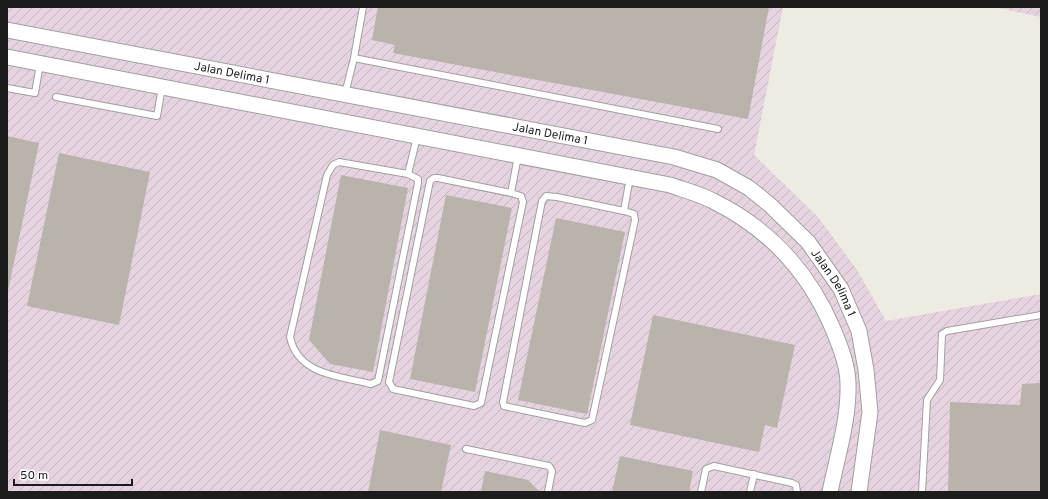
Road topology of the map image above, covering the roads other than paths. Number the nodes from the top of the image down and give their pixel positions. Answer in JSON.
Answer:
{"nodes":[{"id":1,"x":363,"y":7,"type":"edge"},
{"id":2,"x":7,"y":30,"type":"edge"},
{"id":3,"x":7,"y":57,"type":"edge"},
{"id":4,"x":354,"y":58,"type":"junction"},
{"id":5,"x":40,"y":64,"type":"junction"},
{"id":6,"x":162,"y":87,"type":"junction"},
{"id":7,"x":7,"y":88,"type":"edge"},
{"id":8,"x":345,"y":94,"type":"junction"},
{"id":9,"x":56,"y":97,"type":"dead end"},
{"id":10,"x":718,"y":129,"type":"dead end"},
{"id":11,"x":416,"y":137,"type":"junction"},
{"id":12,"x":518,"y":156,"type":"junction"},
{"id":13,"x":408,"y":174,"type":"junction"},
{"id":14,"x":630,"y":177,"type":"junction"},
{"id":15,"x":511,"y":193,"type":"junction"},
{"id":16,"x":624,"y":210,"type":"junction"},
{"id":17,"x":1041,"y":315,"type":"edge"},
{"id":18,"x":466,"y":449,"type":"dead end"},
{"id":19,"x":754,"y":474,"type":"junction"},
{"id":20,"x":548,"y":492,"type":"edge"},
{"id":21,"x":701,"y":492,"type":"edge"},
{"id":22,"x":750,"y":492,"type":"edge"},
{"id":23,"x":797,"y":492,"type":"edge"},
{"id":24,"x":830,"y":492,"type":"edge"},
{"id":25,"x":858,"y":492,"type":"edge"},
{"id":26,"x":922,"y":492,"type":"edge"}],
"edges":[{"from":1,"to":4,"type":"lane"},
{"from":2,"to":8,"type":"street","name":"Jalan Delima 1"},
{"from":3,"to":5,"type":"street","name":"Jalan Delima 1"},
{"from":4,"to":8,"type":"lane"},
{"from":4,"to":10,"type":"lane"},
{"from":5,"to":6,"type":"street","name":"Jalan Delima 1"},
{"from":5,"to":7,"type":"lane"},
{"from":6,"to":9,"type":"lane"},
{"from":6,"to":11,"type":"street","name":"Jalan Delima 1"},
{"from":8,"to":25,"type":"street","name":"Jalan Delima 1"},
{"from":11,"to":12,"type":"street","name":"Jalan Delima 1"},
{"from":11,"to":13,"type":"lane"},
{"from":12,"to":14,"type":"street","name":"Jalan Delima 1"},
{"from":12,"to":15,"type":"lane"},
{"from":13,"to":13,"type":"lane"},
{"from":14,"to":16,"type":"lane"},
{"from":14,"to":24,"type":"street","name":"Jalan Delima 1"},
{"from":15,"to":15,"type":"lane"},
{"from":16,"to":16,"type":"lane"},
{"from":17,"to":26,"type":"lane"},
{"from":18,"to":20,"type":"lane"},
{"from":19,"to":21,"type":"lane"},
{"from":19,"to":22,"type":"lane"},
{"from":19,"to":23,"type":"lane"}]}
